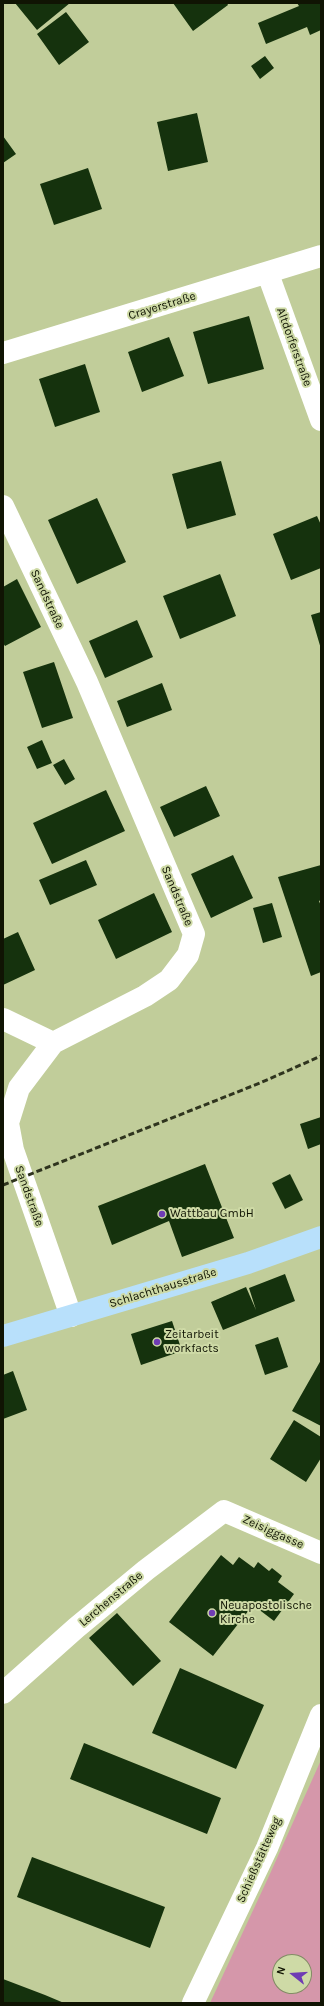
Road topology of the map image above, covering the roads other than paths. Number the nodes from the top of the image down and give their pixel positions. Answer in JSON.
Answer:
{"nodes":[{"id":1,"x":321,"y":256,"type":"edge"},
{"id":2,"x":268,"y":274,"type":"junction"},
{"id":3,"x":3,"y":354,"type":"edge"},
{"id":4,"x":321,"y":420,"type":"edge"},
{"id":5,"x":3,"y":506,"type":"edge"},
{"id":6,"x":3,"y":1019,"type":"edge"},
{"id":7,"x":53,"y":1042,"type":"junction"},
{"id":8,"x":6,"y":1124,"type":"edge"},
{"id":9,"x":321,"y":1237,"type":"edge"},
{"id":10,"x":71,"y":1316,"type":"junction"},
{"id":11,"x":3,"y":1336,"type":"edge"},
{"id":12,"x":224,"y":1510,"type":"joint"},
{"id":13,"x":321,"y":1553,"type":"edge"},
{"id":14,"x":3,"y":1693,"type":"edge"},
{"id":15,"x":321,"y":1715,"type":"edge"},
{"id":16,"x":193,"y":2003,"type":"edge"}],
"edges":[{"from":1,"to":2,"type":"street","name":"Crayerstraße"},
{"from":2,"to":3,"type":"street","name":"Crayerstraße"},
{"from":2,"to":4,"type":"street","name":"Altdorferstraße"},
{"from":5,"to":7,"type":"street","name":"Sandstraße"},
{"from":6,"to":7,"type":"street"},
{"from":7,"to":8,"type":"street","name":"Sandstraße"},
{"from":8,"to":10,"type":"street","name":"Sandstraße"},
{"from":9,"to":10,"type":"main road","name":"Schlachthausstraße"},
{"from":10,"to":11,"type":"main road","name":"Schlachthausstraße"},
{"from":12,"to":13,"type":"street","name":"Zeisiggasse"},
{"from":12,"to":14,"type":"street","name":"Lerchenstraße"},
{"from":15,"to":16,"type":"street","name":"Schießstätteweg"}]}
